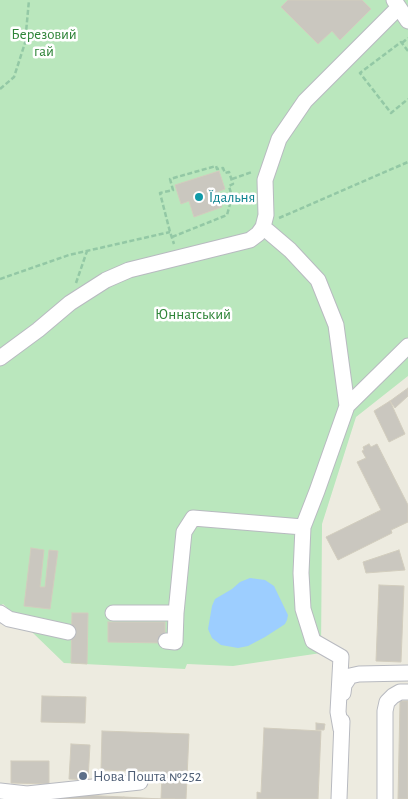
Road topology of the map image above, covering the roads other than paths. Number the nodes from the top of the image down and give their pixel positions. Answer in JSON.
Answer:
{"nodes":[{"id":1,"x":396,"y":4,"type":"edge"},
{"id":2,"x":408,"y":21,"type":"edge"},
{"id":3,"x":263,"y":227,"type":"junction"},
{"id":4,"x":408,"y":346,"type":"edge"},
{"id":5,"x":0,"y":358,"type":"edge"},
{"id":6,"x":347,"y":406,"type":"junction"},
{"id":7,"x":303,"y":527,"type":"junction"},
{"id":8,"x":0,"y":613,"type":"edge"},
{"id":9,"x":114,"y":613,"type":"dead end"},
{"id":10,"x":176,"y":613,"type":"junction"},
{"id":11,"x":68,"y":632,"type":"dead end"},
{"id":12,"x":166,"y":641,"type":"dead end"},
{"id":13,"x":408,"y":672,"type":"edge"},
{"id":14,"x":408,"y":692,"type":"edge"},
{"id":15,"x":342,"y":729,"type":"junction"},
{"id":16,"x":140,"y":782,"type":"dead end"},
{"id":17,"x":0,"y":791,"type":"edge"},
{"id":18,"x":26,"y":796,"type":"edge"},
{"id":19,"x":339,"y":799,"type":"edge"},
{"id":20,"x":385,"y":799,"type":"edge"}],
"edges":[{"from":1,"to":2,"type":"street"},
{"from":1,"to":3,"type":"street"},
{"from":3,"to":5,"type":"street"},
{"from":3,"to":6,"type":"street"},
{"from":4,"to":6,"type":"street"},
{"from":6,"to":7,"type":"street"},
{"from":7,"to":10,"type":"street"},
{"from":7,"to":15,"type":"street"},
{"from":8,"to":11,"type":"street"},
{"from":9,"to":10,"type":"street"},
{"from":10,"to":12,"type":"street"},
{"from":13,"to":15,"type":"street"},
{"from":14,"to":20,"type":"street"},
{"from":15,"to":19,"type":"street"},
{"from":16,"to":18,"type":"street"},
{"from":17,"to":18,"type":"street"}]}
